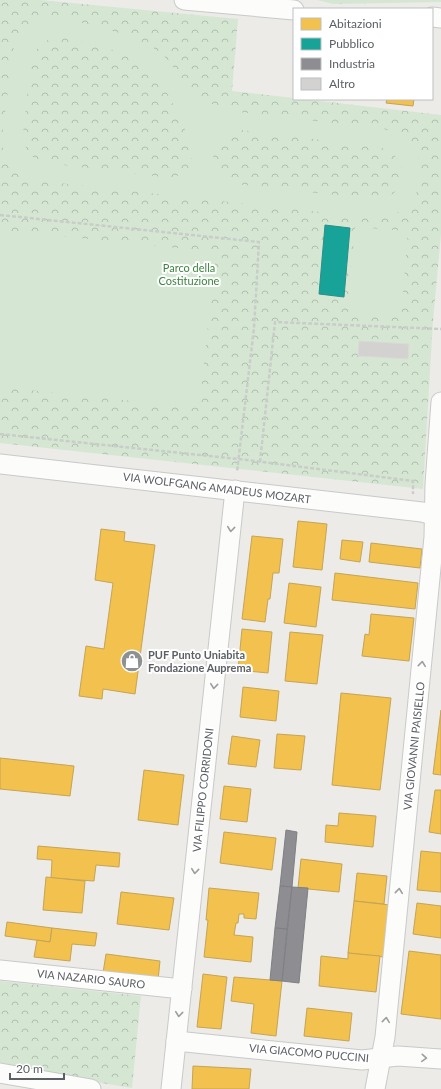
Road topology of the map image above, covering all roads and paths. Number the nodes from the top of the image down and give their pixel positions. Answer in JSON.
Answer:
{"nodes":[{"id":1,"x":184,"y":0,"type":"edge"},
{"id":2,"x":284,"y":6,"type":"edge"},
{"id":3,"x":0,"y":215,"type":"edge"},
{"id":4,"x":441,"y":329,"type":"edge"},
{"id":5,"x":441,"y":402,"type":"edge"},
{"id":6,"x":0,"y":434,"type":"edge"},
{"id":7,"x":238,"y":459,"type":"junction"},
{"id":8,"x":260,"y":462,"type":"junction"},
{"id":9,"x":0,"y":464,"type":"edge"},
{"id":10,"x":235,"y":490,"type":"junction"},
{"id":11,"x":413,"y":511,"type":"junction"},
{"id":12,"x":438,"y":516,"type":"edge"},
{"id":13,"x":0,"y":970,"type":"edge"},
{"id":14,"x":182,"y":989,"type":"junction"},
{"id":15,"x":176,"y":1041,"type":"junction"},
{"id":16,"x":380,"y":1059,"type":"junction"},
{"id":17,"x":441,"y":1059,"type":"edge"},
{"id":18,"x":0,"y":1073,"type":"edge"},
{"id":19,"x":43,"y":1085,"type":"edge"},
{"id":20,"x":91,"y":1089,"type":"edge"},
{"id":21,"x":171,"y":1089,"type":"edge"},
{"id":22,"x":375,"y":1089,"type":"edge"}],
"edges":[{"from":1,"to":2,"type":"street"},
{"from":3,"to":7,"type":"path"},
{"from":4,"to":8,"type":"path"},
{"from":5,"to":12,"type":"street","name":"VIA GIOVANNI PAISIELLO"},
{"from":6,"to":7,"type":"path"},
{"from":7,"to":8,"type":"path"},
{"from":7,"to":10,"type":"path"},
{"from":8,"to":11,"type":"path"},
{"from":9,"to":10,"type":"street","name":"VIA WOLFGANG AMADEUS MOZART"},
{"from":10,"to":11,"type":"street","name":"VIA WOLFGANG AMADEUS MOZART"},
{"from":10,"to":14,"type":"street","name":"VIA FILIPPO CORRIDONI","one_way":true},
{"from":11,"to":12,"type":"street","name":"VIA WOLFGANG AMADEUS MOZART"},
{"from":16,"to":12,"type":"street","name":"VIA GIOVANNI PAISIELLO","one_way":true},
{"from":13,"to":14,"type":"street","name":"VIA NAZARIO SAURO"},
{"from":14,"to":15,"type":"street","name":"VIA FILIPPO CORRIDONI","one_way":true},
{"from":15,"to":16,"type":"street","name":"VIA GIACOMO PUCCINI"},
{"from":15,"to":21,"type":"street","name":"VIA FILIPPO CORRIDONI"},
{"from":16,"to":17,"type":"street","name":"VIA GIACOMO PUCCINI","one_way":true},
{"from":16,"to":22,"type":"street","name":"VIA GIOVANNI PAISIELLO"},
{"from":18,"to":19,"type":"street"},
{"from":19,"to":20,"type":"street"}]}
